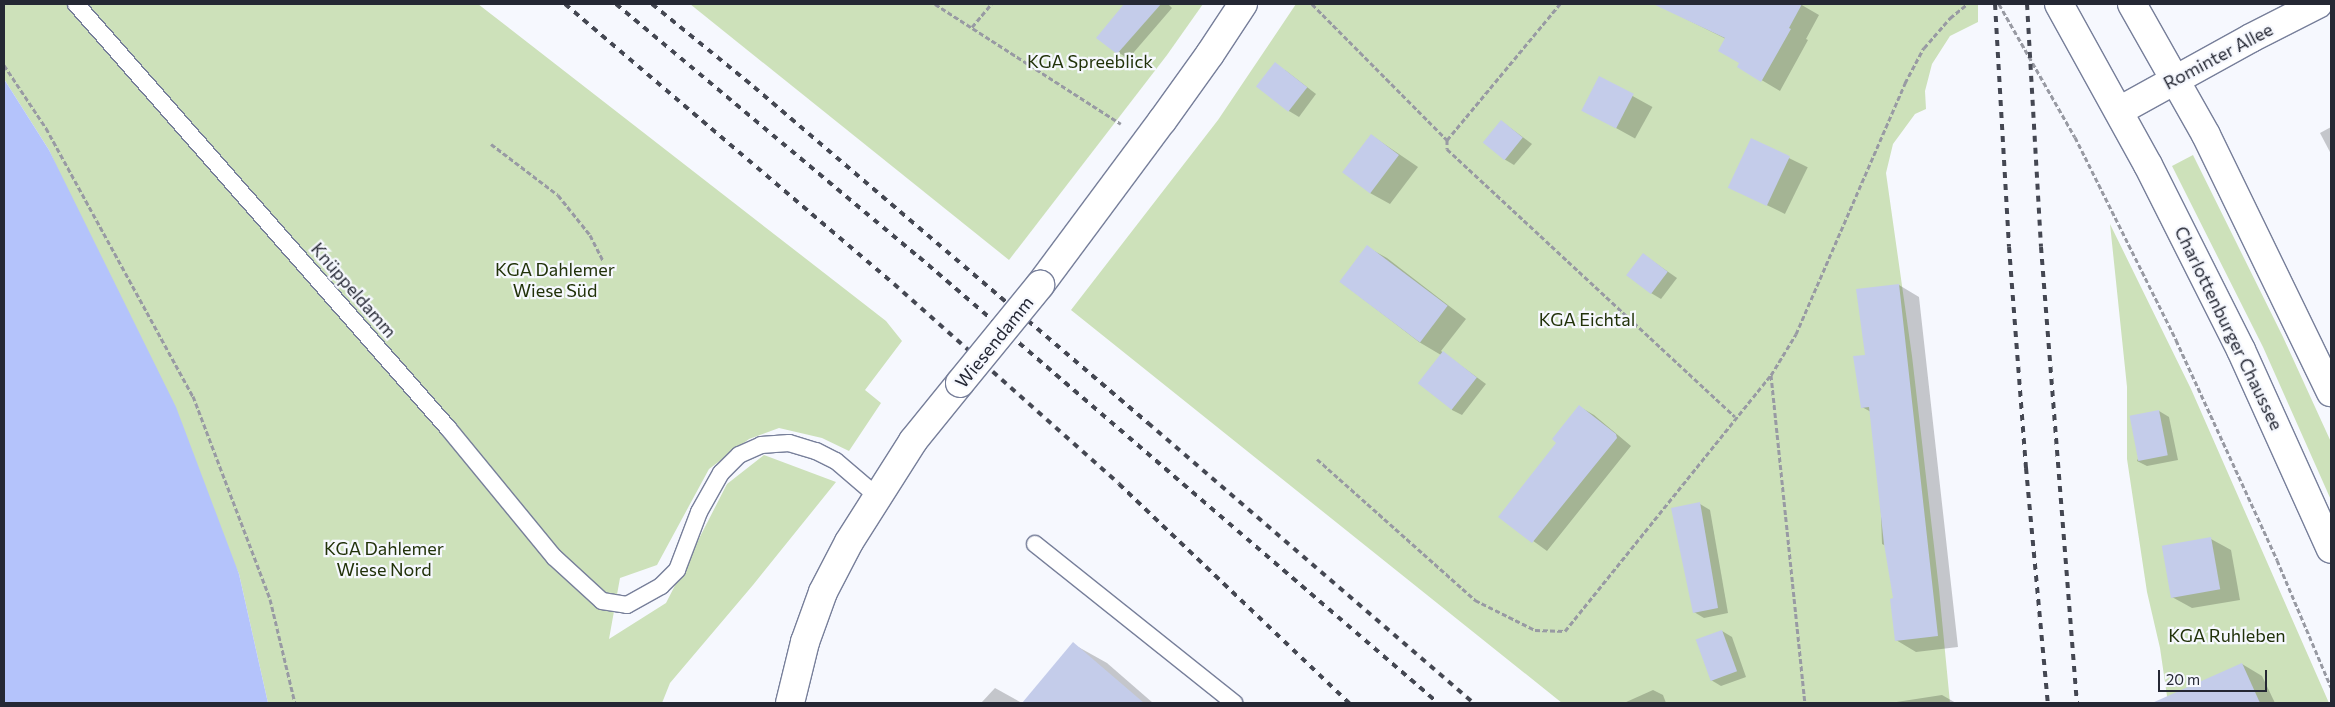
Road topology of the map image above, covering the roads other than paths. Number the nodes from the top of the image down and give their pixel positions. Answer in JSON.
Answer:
{"nodes":[{"id":1,"x":76,"y":4,"type":"edge"},
{"id":2,"x":1243,"y":4,"type":"edge"},
{"id":3,"x":2059,"y":4,"type":"edge"},
{"id":4,"x":2132,"y":4,"type":"edge"},
{"id":5,"x":2318,"y":4,"type":"edge"},
{"id":6,"x":2176,"y":79,"type":"junction"},
{"id":7,"x":2119,"y":111,"type":"junction"},
{"id":8,"x":2331,"y":392,"type":"edge"},
{"id":9,"x":877,"y":496,"type":"junction"},
{"id":10,"x":1034,"y":544,"type":"dead end"},
{"id":11,"x":2331,"y":549,"type":"edge"},
{"id":12,"x":790,"y":703,"type":"edge"},
{"id":13,"x":1234,"y":703,"type":"edge"}],
"edges":[{"from":1,"to":9,"type":"lane","name":"Knüppeldamm"},
{"from":2,"to":9,"type":"street","name":"Wiesendamm","bridge":true},
{"from":3,"to":7,"type":"street","name":"Charlottenburger Chaussee"},
{"from":4,"to":6,"type":"street"},
{"from":5,"to":6,"type":"street","name":"Rominter Allee"},
{"from":6,"to":7,"type":"street","name":"Rominter Allee"},
{"from":6,"to":8,"type":"street"},
{"from":7,"to":11,"type":"street","name":"Charlottenburger Chaussee"},
{"from":9,"to":12,"type":"street","name":"Wiesendamm"},
{"from":10,"to":13,"type":"lane"}]}
